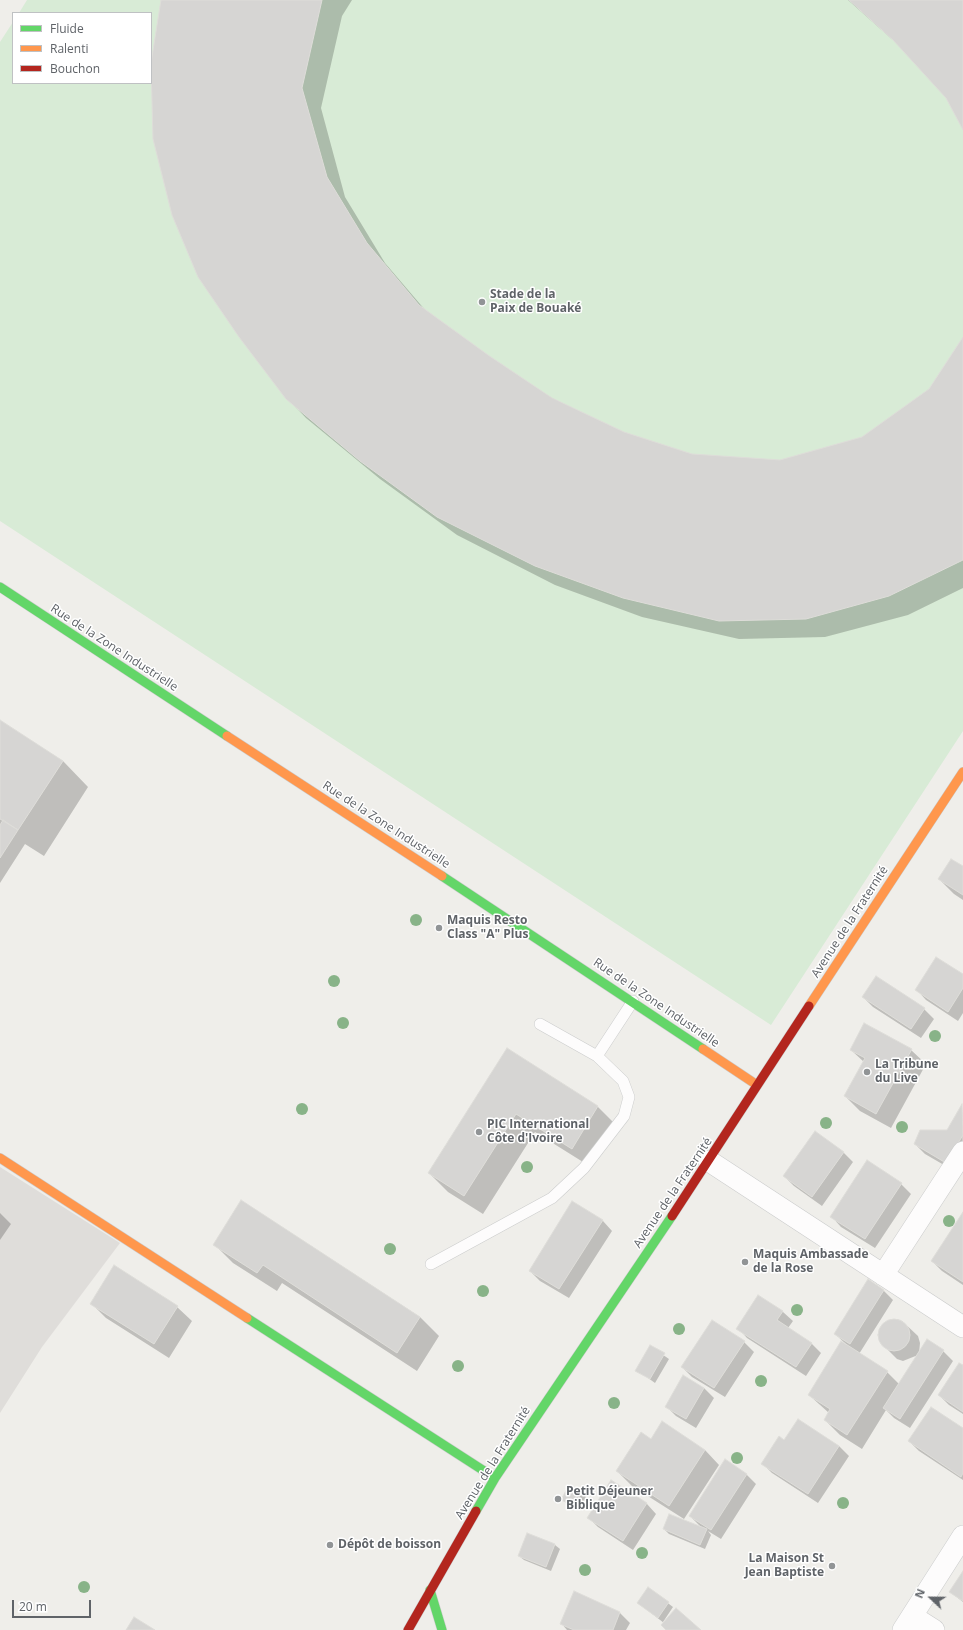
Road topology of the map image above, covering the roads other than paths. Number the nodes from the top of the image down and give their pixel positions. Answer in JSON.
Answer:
{"nodes":[{"id":1,"x":0,"y":587,"type":"edge"},
{"id":2,"x":963,"y":772,"type":"edge"},
{"id":3,"x":633,"y":1001,"type":"junction"},
{"id":4,"x":540,"y":1024,"type":"dead end"},
{"id":5,"x":597,"y":1056,"type":"junction"},
{"id":6,"x":757,"y":1085,"type":"junction"},
{"id":7,"x":963,"y":1152,"type":"edge"},
{"id":8,"x":0,"y":1158,"type":"edge"},
{"id":9,"x":709,"y":1161,"type":"junction"},
{"id":10,"x":431,"y":1264,"type":"dead end"},
{"id":11,"x":883,"y":1275,"type":"junction"},
{"id":12,"x":963,"y":1327,"type":"edge"},
{"id":13,"x":495,"y":1478,"type":"junction"},
{"id":14,"x":963,"y":1536,"type":"edge"},
{"id":15,"x":430,"y":1590,"type":"junction"},
{"id":16,"x":907,"y":1623,"type":"edge"},
{"id":17,"x":408,"y":1630,"type":"edge"},
{"id":18,"x":442,"y":1630,"type":"edge"},
{"id":19,"x":934,"y":1630,"type":"edge"}],
"edges":[{"from":1,"to":3,"type":"street","name":"Rue de la Zone Industrielle"},
{"from":2,"to":6,"type":"street","name":"Avenue de la Fraternité"},
{"from":3,"to":5,"type":"lane"},
{"from":3,"to":6,"type":"street","name":"Rue de la Zone Industrielle"},
{"from":4,"to":5,"type":"lane"},
{"from":5,"to":10,"type":"lane"},
{"from":6,"to":9,"type":"street","name":"Avenue de la Fraternité"},
{"from":7,"to":11,"type":"street"},
{"from":8,"to":13,"type":"street"},
{"from":9,"to":11,"type":"street"},
{"from":9,"to":13,"type":"street","name":"Avenue de la Fraternité"},
{"from":11,"to":12,"type":"street"},
{"from":13,"to":15,"type":"street","name":"Avenue de la Fraternité"},
{"from":14,"to":16,"type":"street"},
{"from":15,"to":17,"type":"street","name":"Avenue de la Fraternité"},
{"from":15,"to":18,"type":"street"},
{"from":16,"to":19,"type":"street"}]}
